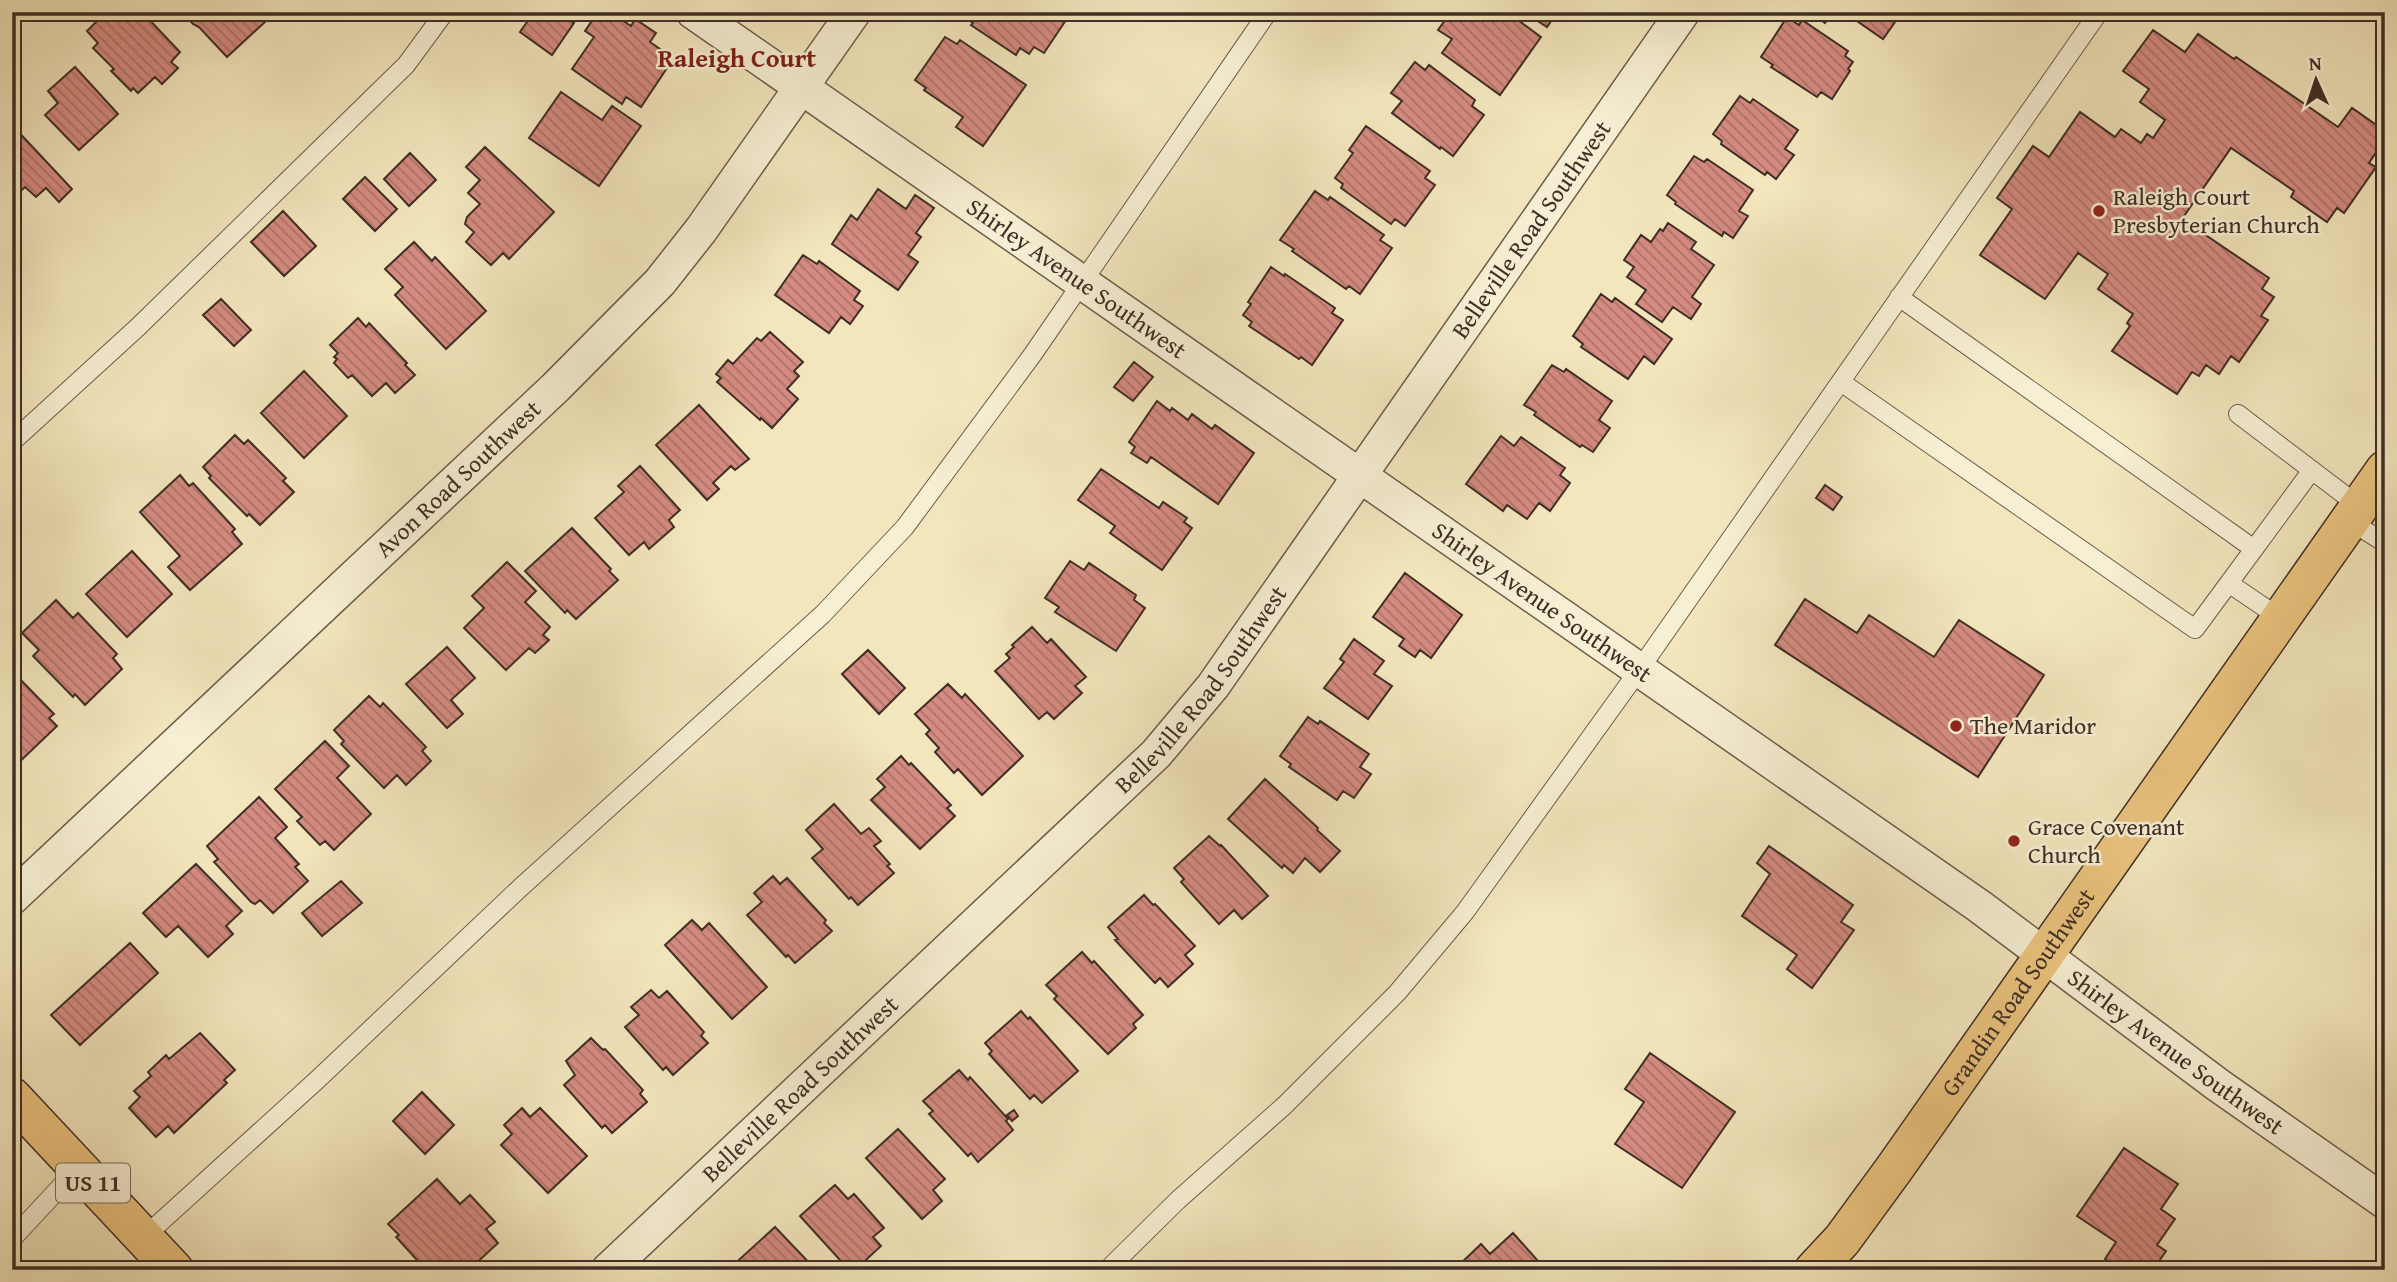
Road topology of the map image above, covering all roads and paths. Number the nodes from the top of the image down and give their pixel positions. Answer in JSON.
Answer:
{"nodes":[{"id":1,"x":445,"y":12,"type":"edge"},
{"id":2,"x":693,"y":12,"type":"edge"},
{"id":3,"x":854,"y":12,"type":"edge"},
{"id":4,"x":1268,"y":12,"type":"edge"},
{"id":5,"x":1683,"y":12,"type":"edge"},
{"id":6,"x":2099,"y":12,"type":"edge"},
{"id":7,"x":802,"y":87,"type":"junction"},
{"id":8,"x":1081,"y":282,"type":"junction"},
{"id":9,"x":1899,"y":296,"type":"junction"},
{"id":10,"x":1841,"y":382,"type":"junction"},
{"id":11,"x":2238,"y":414,"type":"dead end"},
{"id":12,"x":12,"y":442,"type":"edge"},
{"id":13,"x":2312,"y":470,"type":"junction"},
{"id":14,"x":2385,"y":470,"type":"edge"},
{"id":15,"x":1361,"y":476,"type":"junction"},
{"id":16,"x":2355,"y":513,"type":"junction"},
{"id":17,"x":2385,"y":543,"type":"edge"},
{"id":18,"x":2254,"y":549,"type":"junction"},
{"id":19,"x":2230,"y":584,"type":"junction"},
{"id":20,"x":2280,"y":618,"type":"junction"},
{"id":21,"x":1639,"y":670,"type":"junction"},
{"id":22,"x":12,"y":898,"type":"edge"},
{"id":23,"x":2044,"y":955,"type":"junction"},
{"id":24,"x":12,"y":1097,"type":"edge"},
{"id":25,"x":79,"y":1167,"type":"junction"},
{"id":26,"x":2385,"y":1202,"type":"edge"},
{"id":27,"x":144,"y":1237,"type":"junction"},
{"id":28,"x":12,"y":1239,"type":"edge"},
{"id":29,"x":174,"y":1270,"type":"edge"},
{"id":30,"x":608,"y":1270,"type":"edge"},
{"id":31,"x":1107,"y":1270,"type":"edge"},
{"id":32,"x":1814,"y":1270,"type":"edge"}],
"edges":[{"from":1,"to":12,"type":"lane"},
{"from":2,"to":7,"type":"street","name":"Shirley Avenue Southwest"},
{"from":3,"to":7,"type":"street","name":"Avon Road Southwest"},
{"from":4,"to":8,"type":"lane"},
{"from":5,"to":15,"type":"street","name":"Belleville Road Southwest"},
{"from":6,"to":9,"type":"lane"},
{"from":7,"to":8,"type":"street","name":"Shirley Avenue Southwest"},
{"from":7,"to":22,"type":"street","name":"Avon Road Southwest"},
{"from":8,"to":15,"type":"street","name":"Shirley Avenue Southwest"},
{"from":8,"to":27,"type":"lane"},
{"from":9,"to":10,"type":"lane"},
{"from":9,"to":18,"type":"lane"},
{"from":10,"to":19,"type":"lane"},
{"from":10,"to":21,"type":"lane"},
{"from":11,"to":13,"type":"lane"},
{"from":13,"to":16,"type":"lane"},
{"from":13,"to":18,"type":"lane"},
{"from":14,"to":16,"type":"main road","name":"Grandin Road Southwest"},
{"from":15,"to":21,"type":"street","name":"Shirley Avenue Southwest"},
{"from":15,"to":30,"type":"street","name":"Belleville Road Southwest"},
{"from":16,"to":17,"type":"lane"},
{"from":16,"to":20,"type":"main road","name":"Grandin Road Southwest"},
{"from":18,"to":19,"type":"lane"},
{"from":19,"to":20,"type":"lane"},
{"from":20,"to":23,"type":"main road","name":"Grandin Road Southwest"},
{"from":21,"to":23,"type":"street","name":"Shirley Avenue Southwest"},
{"from":21,"to":31,"type":"lane"},
{"from":23,"to":26,"type":"street","name":"Shirley Avenue Southwest"},
{"from":23,"to":32,"type":"main road","name":"Grandin Road Southwest"},
{"from":24,"to":25,"type":"main road","number":"US 11"},
{"from":25,"to":27,"type":"main road","number":"US 11"},
{"from":25,"to":28,"type":"lane"},
{"from":27,"to":29,"type":"main road","number":"US 11"}]}
